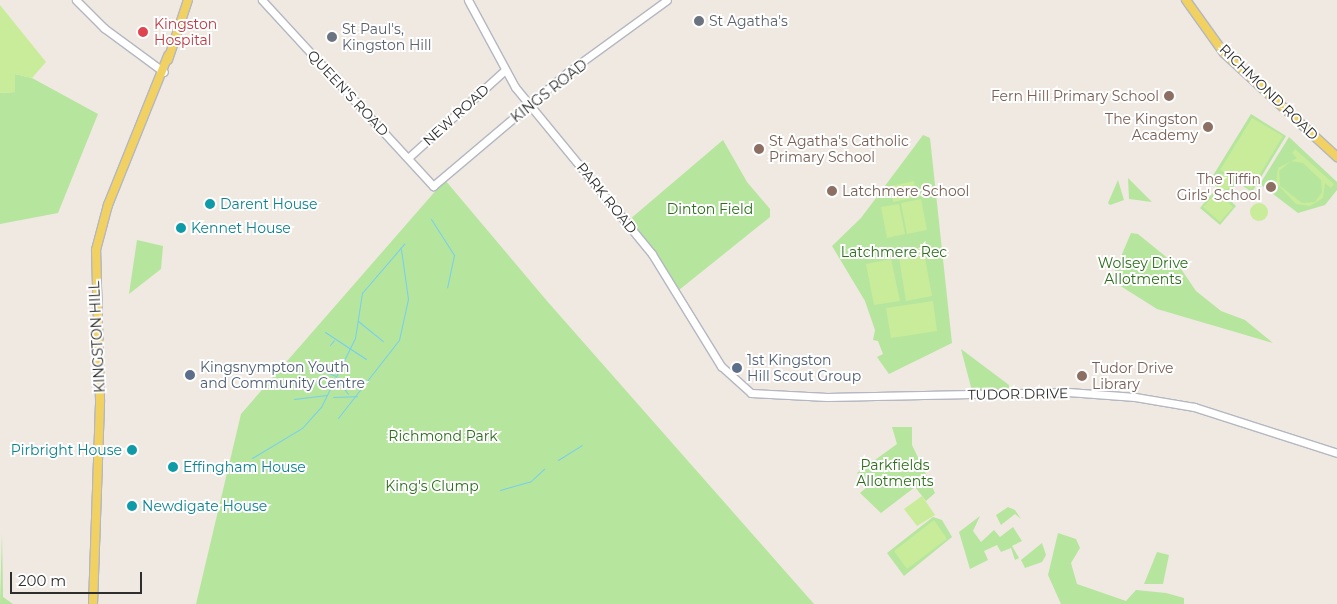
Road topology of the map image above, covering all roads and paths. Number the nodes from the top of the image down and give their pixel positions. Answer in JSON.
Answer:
{"nodes":[{"id":1,"x":76,"y":0,"type":"edge"},
{"id":2,"x":188,"y":0,"type":"edge"},
{"id":3,"x":262,"y":0,"type":"edge"},
{"id":4,"x":468,"y":0,"type":"edge"},
{"id":5,"x":667,"y":0,"type":"edge"},
{"id":6,"x":1186,"y":0,"type":"edge"},
{"id":7,"x":163,"y":68,"type":"junction"},
{"id":8,"x":504,"y":71,"type":"junction"},
{"id":9,"x":531,"y":103,"type":"junction"},
{"id":10,"x":1337,"y":157,"type":"edge"},
{"id":11,"x":408,"y":158,"type":"junction"},
{"id":12,"x":433,"y":186,"type":"joint"},
{"id":13,"x":751,"y":393,"type":"joint"},
{"id":14,"x":1337,"y":453,"type":"edge"},
{"id":15,"x":93,"y":604,"type":"edge"}],
"edges":[{"from":1,"to":7,"type":"street"},
{"from":2,"to":7,"type":"main road","name":"KINGSTON HILL"},
{"from":3,"to":11,"type":"street","name":"QUEEN'S ROAD"},
{"from":4,"to":8,"type":"street","name":"PARK ROAD"},
{"from":5,"to":9,"type":"street","name":"KINGS ROAD"},
{"from":6,"to":10,"type":"main road","name":"RICHMOND ROAD"},
{"from":7,"to":15,"type":"main road","name":"KINGSTON HILL"},
{"from":8,"to":9,"type":"street","name":"PARK ROAD"},
{"from":8,"to":11,"type":"street","name":"NEW ROAD"},
{"from":9,"to":12,"type":"street","name":"KINGS ROAD"},
{"from":9,"to":13,"type":"street","name":"PARK ROAD"},
{"from":11,"to":12,"type":"street","name":"QUEEN'S ROAD"},
{"from":13,"to":14,"type":"street","name":"TUDOR DRIVE"}]}
